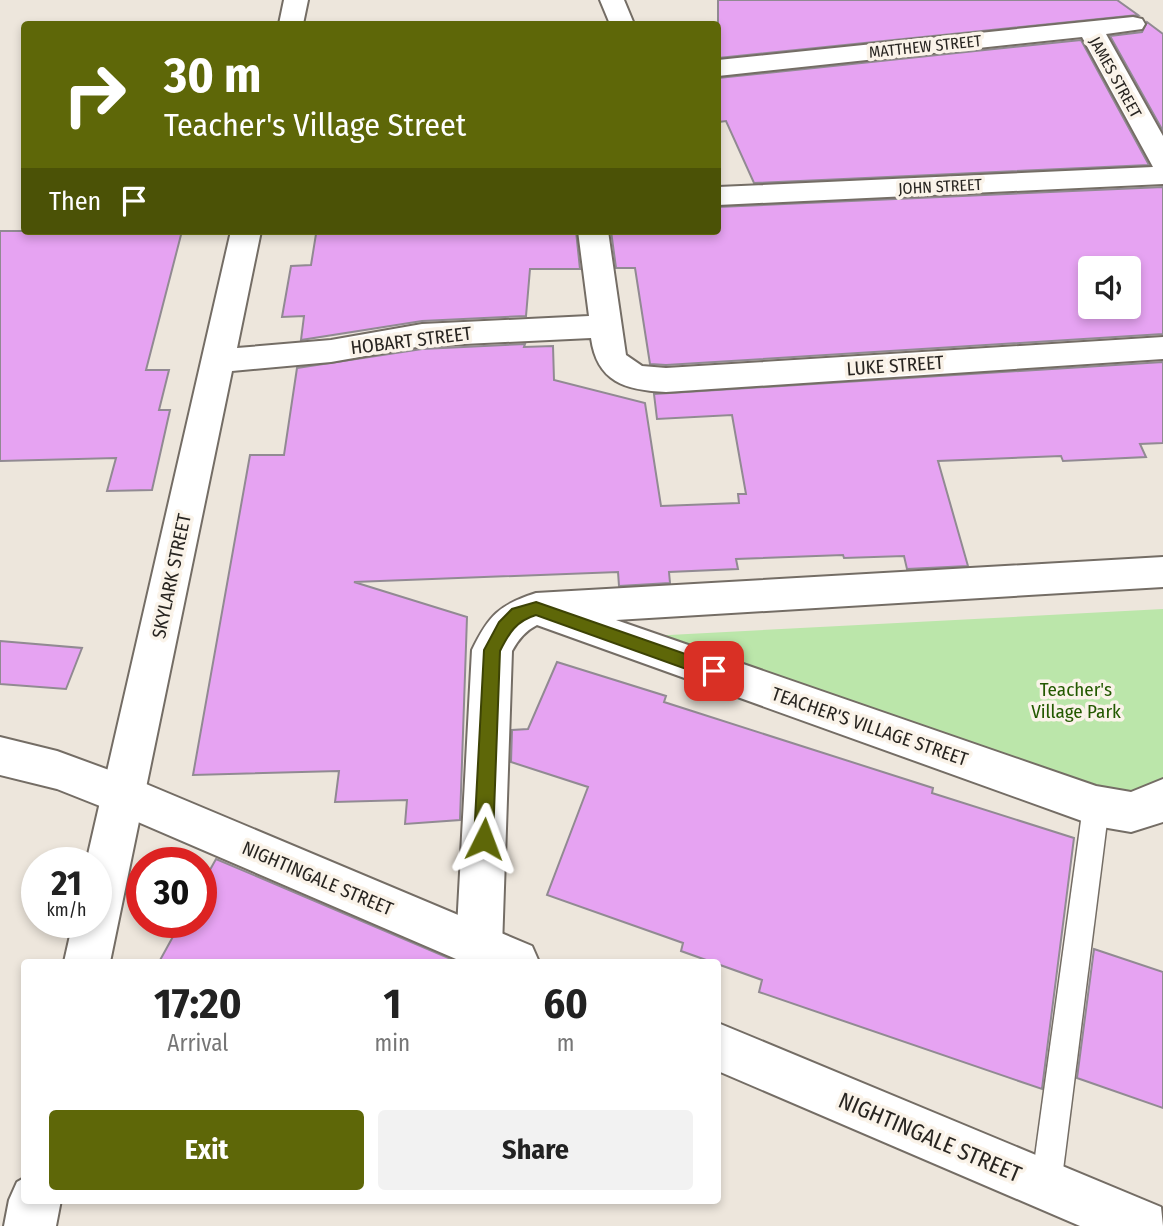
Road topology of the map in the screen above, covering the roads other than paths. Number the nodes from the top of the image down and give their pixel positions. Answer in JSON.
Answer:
{"nodes":[{"id":1,"x":296,"y":0,"type":"edge"},
{"id":2,"x":612,"y":0,"type":"edge"},
{"id":3,"x":292,"y":21,"type":"edge"},
{"id":4,"x":621,"y":21,"type":"edge"},
{"id":5,"x":1133,"y":23,"type":"dead end"},
{"id":6,"x":1090,"y":28,"type":"junction"},
{"id":7,"x":721,"y":68,"type":"edge"},
{"id":8,"x":1163,"y":161,"type":"edge"},
{"id":9,"x":1163,"y":176,"type":"edge"},
{"id":10,"x":721,"y":196,"type":"edge"},
{"id":11,"x":245,"y":235,"type":"edge"},
{"id":12,"x":593,"y":235,"type":"edge"},
{"id":13,"x":604,"y":326,"type":"junction"},
{"id":14,"x":1163,"y":348,"type":"edge"},
{"id":15,"x":218,"y":361,"type":"junction"},
{"id":16,"x":1163,"y":572,"type":"edge"},
{"id":17,"x":536,"y":609,"type":"junction"},
{"id":18,"x":0,"y":757,"type":"edge"},
{"id":19,"x":124,"y":795,"type":"junction"},
{"id":20,"x":1163,"y":799,"type":"edge"},
{"id":21,"x":1096,"y":806,"type":"junction"},
{"id":22,"x":112,"y":849,"type":"edge"},
{"id":23,"x":92,"y":938,"type":"edge"},
{"id":24,"x":498,"y":955,"type":"edge"},
{"id":25,"x":88,"y":959,"type":"edge"},
{"id":26,"x":721,"y":1048,"type":"edge"},
{"id":27,"x":1046,"y":1186,"type":"junction"},
{"id":28,"x":34,"y":1204,"type":"edge"},
{"id":29,"x":30,"y":1226,"type":"edge"},
{"id":30,"x":1142,"y":1226,"type":"edge"}],
"edges":[{"from":1,"to":3,"type":"street"},
{"from":2,"to":4,"type":"street"},
{"from":5,"to":6,"type":"street","name":"MATTHEW STREET"},
{"from":6,"to":7,"type":"street","name":"MATTHEW STREET"},
{"from":6,"to":8,"type":"street","name":"JAMES STREET"},
{"from":9,"to":10,"type":"street","name":"JOHN STREET"},
{"from":11,"to":15,"type":"street","name":"SKYLARK STREET"},
{"from":12,"to":13,"type":"street"},
{"from":13,"to":14,"type":"street","name":"LUKE STREET"},
{"from":13,"to":15,"type":"street","name":"HOBART STREET"},
{"from":15,"to":19,"type":"street","name":"SKYLARK STREET"},
{"from":16,"to":17,"type":"street"},
{"from":17,"to":21,"type":"street","name":"TEACHER'S VILLAGE STREET"},
{"from":17,"to":24,"type":"street"},
{"from":18,"to":19,"type":"street","name":"NIGHTINGALE STREET"},
{"from":19,"to":22,"type":"street","name":"SKYLARK STREET"},
{"from":19,"to":24,"type":"street","name":"NIGHTINGALE STREET"},
{"from":20,"to":21,"type":"street","name":"TEACHER'S VILLAGE STREET"},
{"from":21,"to":27,"type":"lane"},
{"from":23,"to":25,"type":"street","name":"SKYLARK STREET"},
{"from":26,"to":27,"type":"street","name":"NIGHTINGALE STREET"},
{"from":27,"to":30,"type":"street","name":"NIGHTINGALE STREET"},
{"from":28,"to":29,"type":"street"}]}
